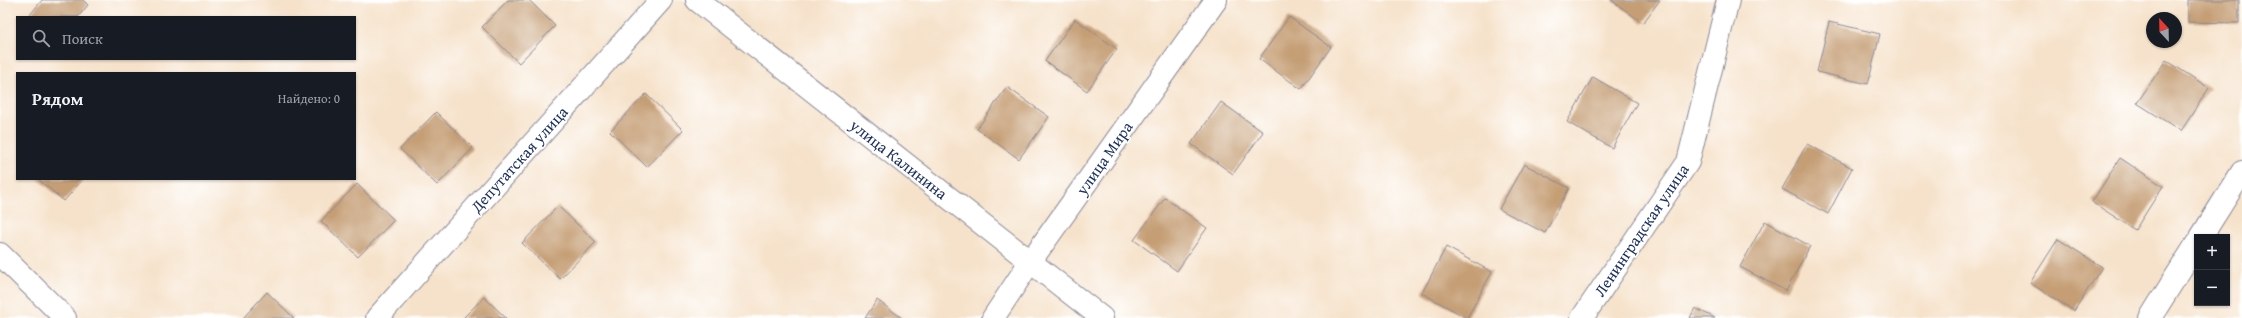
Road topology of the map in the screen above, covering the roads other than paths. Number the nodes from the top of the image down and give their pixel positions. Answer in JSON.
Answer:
{"nodes":[{"id":1,"x":661,"y":0,"type":"edge"},
{"id":2,"x":697,"y":0,"type":"edge"},
{"id":3,"x":1216,"y":0,"type":"edge"},
{"id":4,"x":1728,"y":0,"type":"edge"},
{"id":5,"x":2242,"y":172,"type":"edge"},
{"id":6,"x":2203,"y":234,"type":"edge"},
{"id":7,"x":2194,"y":248,"type":"edge"},
{"id":8,"x":0,"y":254,"type":"edge"},
{"id":9,"x":1030,"y":262,"type":"junction"},
{"id":10,"x":65,"y":318,"type":"edge"},
{"id":11,"x":377,"y":318,"type":"edge"},
{"id":12,"x":992,"y":318,"type":"edge"},
{"id":13,"x":1102,"y":318,"type":"edge"},
{"id":14,"x":1582,"y":318,"type":"edge"},
{"id":15,"x":2150,"y":318,"type":"edge"}],
"edges":[{"from":1,"to":11,"type":"street","name":"Депутатская улица"},
{"from":2,"to":9,"type":"street","name":"улица Калинина"},
{"from":3,"to":9,"type":"street","name":"улица Мира"},
{"from":4,"to":14,"type":"street","name":"Ленинградская улица"},
{"from":5,"to":6,"type":"street"},
{"from":7,"to":15,"type":"street"},
{"from":8,"to":10,"type":"street"},
{"from":9,"to":12,"type":"street","name":"улица Мира"},
{"from":9,"to":13,"type":"street","name":"улица Калинина"}]}
